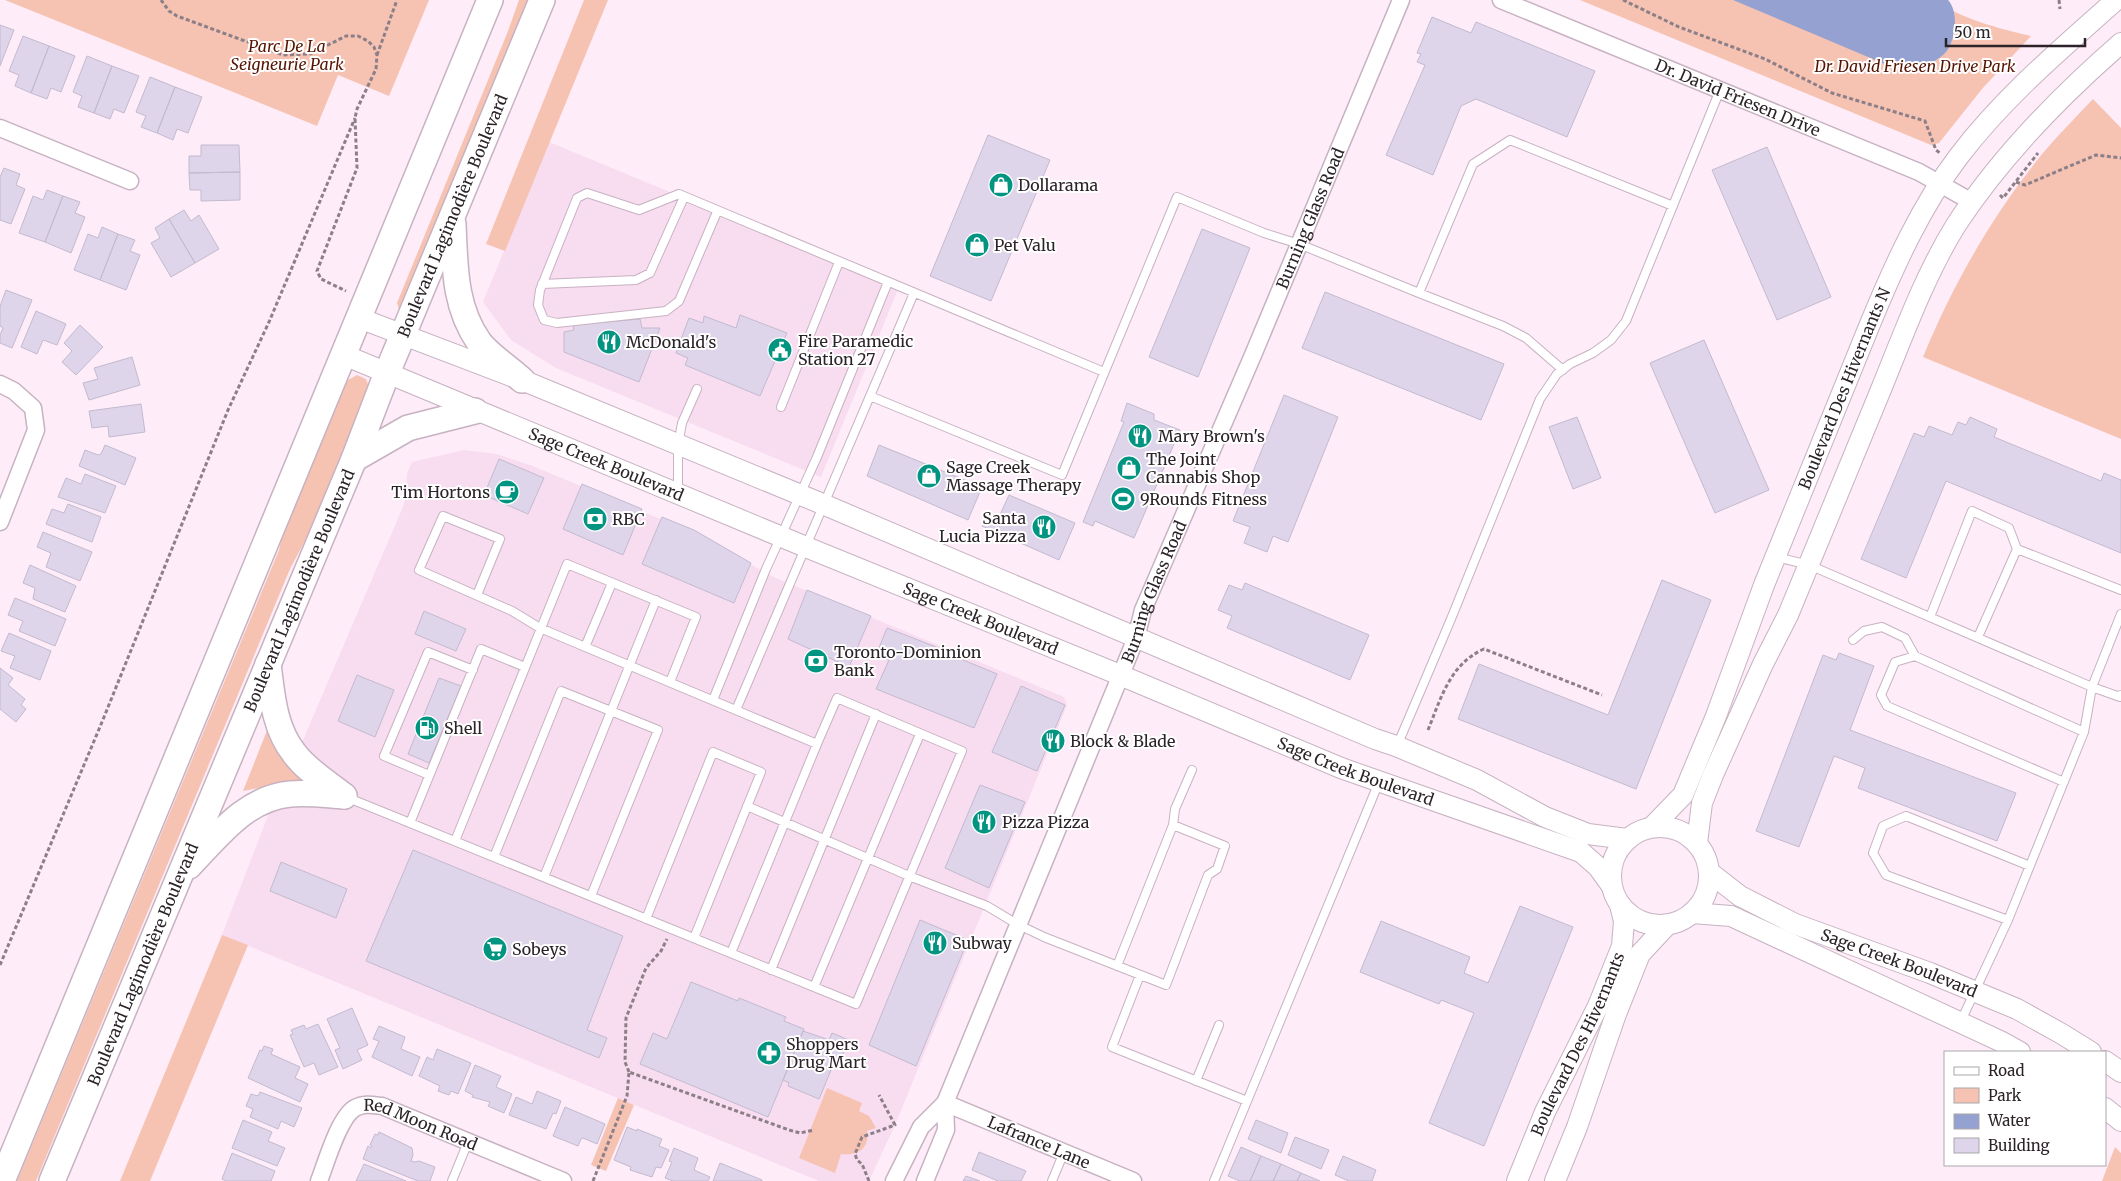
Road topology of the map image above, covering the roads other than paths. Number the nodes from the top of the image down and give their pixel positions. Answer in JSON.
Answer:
{"nodes":[{"id":1,"x":490,"y":0,"type":"edge"},
{"id":2,"x":542,"y":0,"type":"edge"},
{"id":3,"x":1400,"y":0,"type":"edge"},
{"id":4,"x":1501,"y":0,"type":"edge"},
{"id":5,"x":2116,"y":0,"type":"edge"},
{"id":6,"x":2121,"y":43,"type":"edge"},
{"id":7,"x":1720,"y":90,"type":"junction"},
{"id":8,"x":0,"y":128,"type":"edge"},
{"id":9,"x":130,"y":181,"type":"dead end"},
{"id":10,"x":1940,"y":186,"type":"junction"},
{"id":11,"x":684,"y":197,"type":"junction"},
{"id":12,"x":1972,"y":202,"type":"junction"},
{"id":13,"x":1673,"y":206,"type":"junction"},
{"id":14,"x":717,"y":212,"type":"junction"},
{"id":15,"x":453,"y":216,"type":"junction"},
{"id":16,"x":1299,"y":244,"type":"junction"},
{"id":17,"x":839,"y":262,"type":"junction"},
{"id":18,"x":888,"y":282,"type":"junction"},
{"id":19,"x":542,"y":284,"type":"junction"},
{"id":20,"x":914,"y":293,"type":"junction"},
{"id":21,"x":1419,"y":293,"type":"junction"},
{"id":22,"x":363,"y":309,"type":"junction"},
{"id":23,"x":404,"y":336,"type":"junction"},
{"id":24,"x":344,"y":355,"type":"junction"},
{"id":25,"x":1563,"y":370,"type":"junction"},
{"id":26,"x":1104,"y":372,"type":"junction"},
{"id":27,"x":387,"y":373,"type":"junction"},
{"id":28,"x":522,"y":380,"type":"junction"},
{"id":29,"x":0,"y":384,"type":"edge"},
{"id":30,"x":697,"y":389,"type":"dead end"},
{"id":31,"x":870,"y":396,"type":"junction"},
{"id":32,"x":782,"y":406,"type":"dead end"},
{"id":33,"x":475,"y":410,"type":"junction"},
{"id":34,"x":678,"y":445,"type":"junction"},
{"id":35,"x":354,"y":459,"type":"junction"},
{"id":36,"x":678,"y":494,"type":"junction"},
{"id":37,"x":800,"y":495,"type":"junction"},
{"id":38,"x":825,"y":505,"type":"junction"},
{"id":39,"x":0,"y":522,"type":"edge"},
{"id":40,"x":781,"y":536,"type":"junction"},
{"id":41,"x":806,"y":547,"type":"junction"},
{"id":42,"x":2017,"y":549,"type":"junction"},
{"id":43,"x":1776,"y":557,"type":"junction"},
{"id":44,"x":1809,"y":566,"type":"junction"},
{"id":45,"x":612,"y":583,"type":"junction"},
{"id":46,"x":2121,"y":590,"type":"edge"},
{"id":47,"x":476,"y":595,"type":"junction"},
{"id":48,"x":656,"y":600,"type":"junction"},
{"id":49,"x":2121,"y":614,"type":"edge"},
{"id":50,"x":1930,"y":617,"type":"junction"},
{"id":51,"x":540,"y":628,"type":"junction"},
{"id":52,"x":1978,"y":637,"type":"junction"},
{"id":53,"x":1136,"y":638,"type":"junction"},
{"id":54,"x":1853,"y":640,"type":"dead end"},
{"id":55,"x":585,"y":647,"type":"junction"},
{"id":56,"x":1914,"y":656,"type":"junction"},
{"id":57,"x":268,"y":664,"type":"junction"},
{"id":58,"x":630,"y":666,"type":"junction"},
{"id":59,"x":525,"y":667,"type":"junction"},
{"id":60,"x":473,"y":670,"type":"junction"},
{"id":61,"x":1120,"y":675,"type":"junction"},
{"id":62,"x":670,"y":682,"type":"junction"},
{"id":63,"x":2092,"y":686,"type":"junction"},
{"id":64,"x":2121,"y":695,"type":"edge"},
{"id":65,"x":713,"y":700,"type":"junction"},
{"id":66,"x":736,"y":710,"type":"junction"},
{"id":67,"x":611,"y":711,"type":"junction"},
{"id":68,"x":876,"y":714,"type":"junction"},
{"id":69,"x":2084,"y":732,"type":"junction"},
{"id":70,"x":920,"y":734,"type":"junction"},
{"id":71,"x":817,"y":744,"type":"junction"},
{"id":72,"x":1396,"y":746,"type":"junction"},
{"id":73,"x":1192,"y":770,"type":"dead end"},
{"id":74,"x":429,"y":775,"type":"junction"},
{"id":75,"x":1378,"y":782,"type":"junction"},
{"id":76,"x":2064,"y":782,"type":"junction"},
{"id":77,"x":344,"y":796,"type":"junction"},
{"id":78,"x":748,"y":806,"type":"junction"},
{"id":79,"x":785,"y":822,"type":"junction"},
{"id":80,"x":410,"y":823,"type":"junction"},
{"id":81,"x":1173,"y":825,"type":"junction"},
{"id":82,"x":1652,"y":827,"type":"junction"},
{"id":83,"x":824,"y":839,"type":"junction"},
{"id":84,"x":1627,"y":839,"type":"junction"},
{"id":85,"x":455,"y":841,"type":"junction"},
{"id":86,"x":1697,"y":844,"type":"junction"},
{"id":87,"x":494,"y":857,"type":"junction"},
{"id":88,"x":868,"y":858,"type":"junction"},
{"id":89,"x":2030,"y":866,"type":"junction"},
{"id":90,"x":1709,"y":872,"type":"junction"},
{"id":91,"x":178,"y":876,"type":"junction"},
{"id":92,"x":909,"y":876,"type":"junction"},
{"id":93,"x":544,"y":877,"type":"junction"},
{"id":94,"x":1611,"y":885,"type":"junction"},
{"id":95,"x":591,"y":896,"type":"junction"},
{"id":96,"x":1620,"y":905,"type":"junction"},
{"id":97,"x":1692,"y":913,"type":"junction"},
{"id":98,"x":646,"y":919,"type":"junction"},
{"id":99,"x":2008,"y":920,"type":"junction"},
{"id":100,"x":1017,"y":924,"type":"junction"},
{"id":101,"x":1667,"y":924,"type":"junction"},
{"id":102,"x":694,"y":938,"type":"junction"},
{"id":103,"x":731,"y":953,"type":"junction"},
{"id":104,"x":1117,"y":966,"type":"junction"},
{"id":105,"x":771,"y":970,"type":"junction"},
{"id":106,"x":1140,"y":975,"type":"junction"},
{"id":107,"x":814,"y":987,"type":"junction"},
{"id":108,"x":1976,"y":992,"type":"junction"},
{"id":109,"x":1960,"y":1023,"type":"junction"},
{"id":110,"x":1219,"y":1025,"type":"dead end"},
{"id":111,"x":2018,"y":1051,"type":"edge"},
{"id":112,"x":2089,"y":1051,"type":"edge"},
{"id":113,"x":2106,"y":1062,"type":"edge"},
{"id":114,"x":2121,"y":1072,"type":"edge"},
{"id":115,"x":1196,"y":1081,"type":"junction"},
{"id":116,"x":945,"y":1102,"type":"junction"},
{"id":117,"x":1247,"y":1102,"type":"junction"},
{"id":118,"x":2106,"y":1109,"type":"edge"},
{"id":119,"x":2121,"y":1121,"type":"edge"},
{"id":120,"x":468,"y":1142,"type":"junction"},
{"id":121,"x":1064,"y":1152,"type":"junction"},
{"id":122,"x":2,"y":1181,"type":"edge"},
{"id":123,"x":52,"y":1181,"type":"edge"},
{"id":124,"x":318,"y":1181,"type":"edge"},
{"id":125,"x":452,"y":1181,"type":"edge"},
{"id":126,"x":563,"y":1181,"type":"edge"},
{"id":127,"x":894,"y":1181,"type":"edge"},
{"id":128,"x":925,"y":1181,"type":"edge"},
{"id":129,"x":1052,"y":1181,"type":"edge"},
{"id":130,"x":1133,"y":1181,"type":"edge"},
{"id":131,"x":1214,"y":1181,"type":"edge"},
{"id":132,"x":1517,"y":1181,"type":"edge"},
{"id":133,"x":1555,"y":1181,"type":"edge"}],
"edges":[{"from":1,"to":22,"type":"main road"},
{"from":2,"to":15,"type":"main road","name":"Boulevard Lagimodière Boulevard"},
{"from":3,"to":16,"type":"street","name":"Burning Glass Road"},
{"from":4,"to":7,"type":"street","name":"Dr. David Friesen Drive"},
{"from":5,"to":10,"type":"street","name":"Boulevard Des Hivernants N"},
{"from":6,"to":12,"type":"street","name":"Boulevard Des Hivernants N"},
{"from":7,"to":10,"type":"street","name":"Dr. David Friesen Drive"},
{"from":7,"to":13,"type":"lane"},
{"from":8,"to":9,"type":"street"},
{"from":10,"to":12,"type":"street","name":"Dr. David Friesen Drive"},
{"from":10,"to":43,"type":"street","name":"Boulevard Des Hivernants N"},
{"from":11,"to":14,"type":"lane"},
{"from":11,"to":19,"type":"lane"},
{"from":11,"to":19,"type":"lane"},
{"from":12,"to":44,"type":"street","name":"Boulevard Des Hivernants N"},
{"from":13,"to":21,"type":"lane"},
{"from":13,"to":25,"type":"lane"},
{"from":14,"to":17,"type":"lane"},
{"from":14,"to":19,"type":"lane"},
{"from":15,"to":23,"type":"main road","name":"Boulevard Lagimodière Boulevard"},
{"from":15,"to":28,"type":"main road"},
{"from":16,"to":21,"type":"lane"},
{"from":16,"to":26,"type":"lane"},
{"from":16,"to":53,"type":"street","name":"Burning Glass Road"},
{"from":17,"to":18,"type":"lane"},
{"from":17,"to":32,"type":"lane"},
{"from":18,"to":20,"type":"lane"},
{"from":18,"to":37,"type":"lane"},
{"from":20,"to":26,"type":"lane"},
{"from":20,"to":31,"type":"lane"},
{"from":21,"to":25,"type":"lane"},
{"from":22,"to":23,"type":"street"},
{"from":22,"to":24,"type":"main road"},
{"from":23,"to":27,"type":"main road","name":"Boulevard Lagimodière Boulevard"},
{"from":23,"to":28,"type":"street"},
{"from":24,"to":27,"type":"street","name":"Sage Creek Boulevard"},
{"from":24,"to":122,"type":"main road"},
{"from":25,"to":72,"type":"lane"},
{"from":26,"to":31,"type":"lane"},
{"from":27,"to":33,"type":"street","name":"Sage Creek Boulevard"},
{"from":27,"to":35,"type":"main road","name":"Boulevard Lagimodière Boulevard"},
{"from":28,"to":34,"type":"street"},
{"from":29,"to":39,"type":"street"},
{"from":30,"to":34,"type":"lane"},
{"from":31,"to":38,"type":"lane"},
{"from":33,"to":35,"type":"main road"},
{"from":33,"to":36,"type":"street","name":"Sage Creek Boulevard"},
{"from":34,"to":36,"type":"lane"},
{"from":34,"to":37,"type":"street"},
{"from":35,"to":57,"type":"main road","name":"Boulevard Lagimodière Boulevard"},
{"from":36,"to":40,"type":"street","name":"Sage Creek Boulevard"},
{"from":37,"to":38,"type":"street"},
{"from":37,"to":40,"type":"lane"},
{"from":38,"to":41,"type":"lane"},
{"from":38,"to":53,"type":"street"},
{"from":40,"to":41,"type":"street","name":"Sage Creek Boulevard"},
{"from":40,"to":65,"type":"lane"},
{"from":41,"to":61,"type":"street","name":"Sage Creek Boulevard"},
{"from":41,"to":66,"type":"lane"},
{"from":42,"to":46,"type":"lane"},
{"from":42,"to":50,"type":"lane"},
{"from":42,"to":52,"type":"lane"},
{"from":43,"to":44,"type":"lane"},
{"from":43,"to":82,"type":"street","name":"Boulevard Des Hivernants N"},
{"from":44,"to":50,"type":"lane"},
{"from":44,"to":86,"type":"street","name":"Boulevard Des Hivernants N"},
{"from":45,"to":48,"type":"lane"},
{"from":45,"to":51,"type":"lane"},
{"from":45,"to":55,"type":"lane"},
{"from":47,"to":47,"type":"lane"},
{"from":47,"to":51,"type":"lane"},
{"from":48,"to":58,"type":"lane"},
{"from":48,"to":62,"type":"lane"},
{"from":49,"to":63,"type":"lane"},
{"from":50,"to":52,"type":"lane"},
{"from":51,"to":55,"type":"lane"},
{"from":51,"to":59,"type":"lane"},
{"from":52,"to":63,"type":"lane"},
{"from":53,"to":61,"type":"street","name":"Burning Glass Road"},
{"from":53,"to":72,"type":"street"},
{"from":54,"to":56,"type":"lane"},
{"from":55,"to":58,"type":"lane"},
{"from":56,"to":69,"type":"lane"},
{"from":56,"to":76,"type":"lane"},
{"from":57,"to":77,"type":"main road"},
{"from":57,"to":91,"type":"main road","name":"Boulevard Lagimodière Boulevard"},
{"from":58,"to":62,"type":"lane"},
{"from":58,"to":67,"type":"lane"},
{"from":59,"to":60,"type":"lane"},
{"from":59,"to":85,"type":"lane"},
{"from":60,"to":74,"type":"lane"},
{"from":60,"to":74,"type":"lane"},
{"from":61,"to":75,"type":"street","name":"Sage Creek Boulevard"},
{"from":61,"to":100,"type":"street","name":"Burning Glass Road"},
{"from":62,"to":65,"type":"lane"},
{"from":63,"to":64,"type":"lane"},
{"from":63,"to":69,"type":"lane"},
{"from":65,"to":66,"type":"lane"},
{"from":66,"to":71,"type":"lane"},
{"from":67,"to":87,"type":"lane"},
{"from":67,"to":93,"type":"lane"},
{"from":67,"to":95,"type":"lane"},
{"from":68,"to":70,"type":"lane"},
{"from":68,"to":71,"type":"lane"},
{"from":68,"to":83,"type":"lane"},
{"from":69,"to":76,"type":"lane"},
{"from":70,"to":88,"type":"lane"},
{"from":70,"to":92,"type":"lane"},
{"from":71,"to":79,"type":"lane"},
{"from":72,"to":84,"type":"street"},
{"from":73,"to":81,"type":"lane"},
{"from":74,"to":80,"type":"lane"},
{"from":75,"to":94,"type":"street","name":"Sage Creek Boulevard"},
{"from":75,"to":117,"type":"lane"},
{"from":76,"to":89,"type":"lane"},
{"from":77,"to":80,"type":"lane"},
{"from":77,"to":91,"type":"main road"},
{"from":78,"to":79,"type":"lane"},
{"from":78,"to":98,"type":"lane"},
{"from":78,"to":102,"type":"lane"},
{"from":79,"to":83,"type":"lane"},
{"from":79,"to":103,"type":"lane"},
{"from":80,"to":85,"type":"lane"},
{"from":81,"to":104,"type":"lane"},
{"from":81,"to":106,"type":"lane"},
{"from":82,"to":84,"type":"street"},
{"from":82,"to":86,"type":"street"},
{"from":83,"to":88,"type":"lane"},
{"from":83,"to":105,"type":"lane"},
{"from":84,"to":94,"type":"street"},
{"from":85,"to":87,"type":"lane"},
{"from":86,"to":90,"type":"street"},
{"from":87,"to":93,"type":"lane"},
{"from":88,"to":92,"type":"lane"},
{"from":88,"to":107,"type":"lane"},
{"from":89,"to":99,"type":"lane"},
{"from":89,"to":99,"type":"lane"},
{"from":90,"to":97,"type":"street"},
{"from":90,"to":108,"type":"street","name":"Sage Creek Boulevard"},
{"from":91,"to":123,"type":"main road","name":"Boulevard Lagimodière Boulevard"},
{"from":92,"to":100,"type":"lane"},
{"from":92,"to":107,"type":"lane"},
{"from":93,"to":95,"type":"lane"},
{"from":94,"to":96,"type":"street"},
{"from":95,"to":98,"type":"lane"},
{"from":96,"to":101,"type":"street"},
{"from":96,"to":132,"type":"street","name":"Boulevard Des Hivernants"},
{"from":97,"to":101,"type":"street"},
{"from":97,"to":109,"type":"street","name":"Sage Creek Boulevard"},
{"from":98,"to":102,"type":"lane"},
{"from":99,"to":108,"type":"lane"},
{"from":100,"to":104,"type":"lane"},
{"from":100,"to":116,"type":"street","name":"Burning Glass Road"},
{"from":101,"to":133,"type":"street","name":"Boulevard Des Hivernants"},
{"from":102,"to":103,"type":"lane"},
{"from":103,"to":105,"type":"lane"},
{"from":104,"to":106,"type":"lane"},
{"from":105,"to":107,"type":"lane"},
{"from":106,"to":115,"type":"lane"},
{"from":108,"to":109,"type":"lane"},
{"from":108,"to":112,"type":"street","name":"Sage Creek Boulevard"},
{"from":109,"to":111,"type":"street","name":"Sage Creek Boulevard"},
{"from":110,"to":115,"type":"lane"},
{"from":113,"to":114,"type":"street"},
{"from":115,"to":117,"type":"lane"},
{"from":116,"to":121,"type":"street","name":"Lafrance Lane"},
{"from":116,"to":127,"type":"street","name":"Burning Glass Road"},
{"from":116,"to":128,"type":"street","name":"Burning Glass Road"},
{"from":117,"to":131,"type":"lane"},
{"from":118,"to":119,"type":"street"},
{"from":120,"to":124,"type":"street","name":"Red Moon Road"},
{"from":120,"to":125,"type":"lane"},
{"from":120,"to":126,"type":"street","name":"Red Moon Road"},
{"from":121,"to":129,"type":"lane"},
{"from":121,"to":130,"type":"street","name":"Lafrance Lane"}]}
